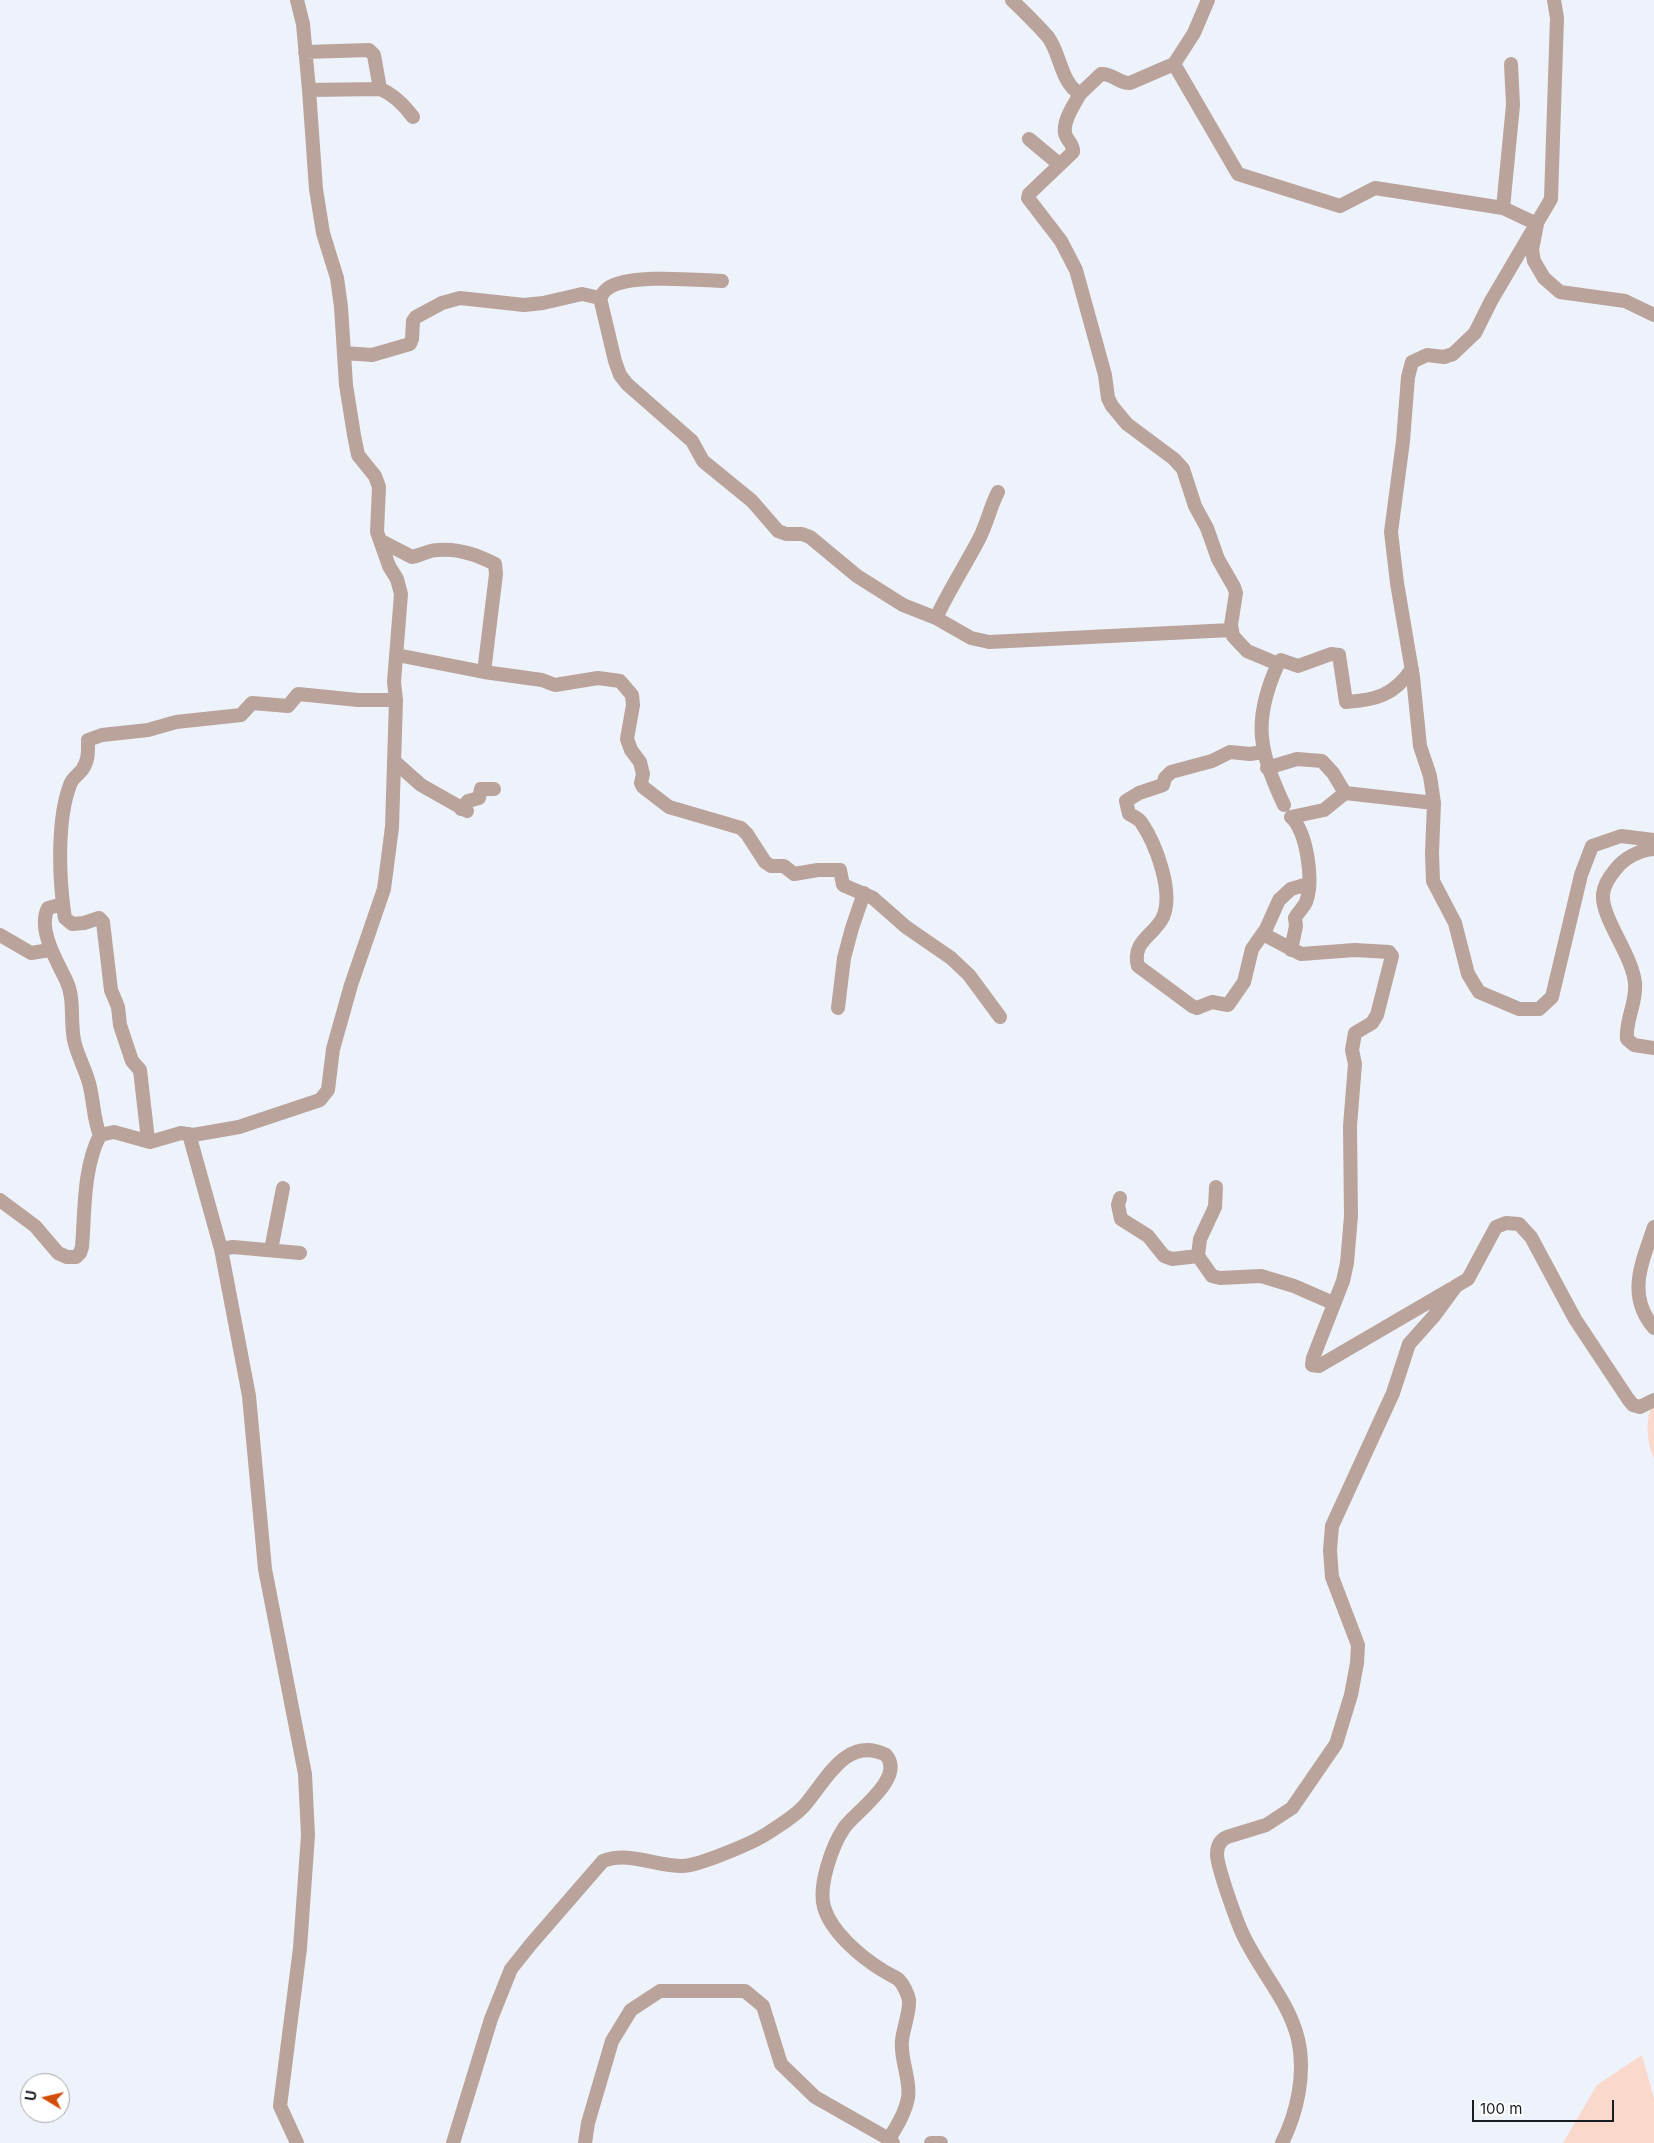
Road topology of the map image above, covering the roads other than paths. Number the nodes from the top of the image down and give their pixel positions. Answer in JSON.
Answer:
{"nodes":[{"id":1,"x":297,"y":0,"type":"edge"},
{"id":2,"x":1012,"y":0,"type":"edge"},
{"id":3,"x":1208,"y":0,"type":"edge"},
{"id":4,"x":1554,"y":0,"type":"edge"},
{"id":5,"x":305,"y":52,"type":"junction"},
{"id":6,"x":1174,"y":64,"type":"junction"},
{"id":7,"x":1512,"y":64,"type":"dead end"},
{"id":8,"x":380,"y":89,"type":"junction"},
{"id":9,"x":309,"y":90,"type":"junction"},
{"id":10,"x":1080,"y":94,"type":"junction"},
{"id":11,"x":413,"y":116,"type":"dead end"},
{"id":12,"x":1028,"y":139,"type":"dead end"},
{"id":13,"x":1059,"y":164,"type":"junction"},
{"id":14,"x":1503,"y":208,"type":"junction"},
{"id":15,"x":1537,"y":224,"type":"junction"},
{"id":16,"x":722,"y":281,"type":"dead end"},
{"id":17,"x":600,"y":298,"type":"junction"},
{"id":18,"x":1654,"y":315,"type":"edge"},
{"id":19,"x":344,"y":353,"type":"junction"},
{"id":20,"x":998,"y":492,"type":"dead end"},
{"id":21,"x":380,"y":541,"type":"junction"},
{"id":22,"x":936,"y":618,"type":"junction"},
{"id":23,"x":1231,"y":630,"type":"junction"},
{"id":24,"x":396,"y":654,"type":"junction"},
{"id":25,"x":1278,"y":664,"type":"junction"},
{"id":26,"x":1412,"y":668,"type":"junction"},
{"id":27,"x":484,"y":672,"type":"junction"},
{"id":28,"x":396,"y":700,"type":"junction"},
{"id":29,"x":1263,"y":752,"type":"junction"},
{"id":30,"x":394,"y":761,"type":"junction"},
{"id":31,"x":1267,"y":768,"type":"junction"},
{"id":32,"x":494,"y":790,"type":"dead end"},
{"id":33,"x":1345,"y":793,"type":"junction"},
{"id":34,"x":1434,"y":803,"type":"junction"},
{"id":35,"x":1284,"y":805,"type":"dead end"},
{"id":36,"x":1654,"y":840,"type":"edge"},
{"id":37,"x":1654,"y":849,"type":"edge"},
{"id":38,"x":1308,"y":884,"type":"junction"},
{"id":39,"x":864,"y":893,"type":"junction"},
{"id":40,"x":63,"y":904,"type":"junction"},
{"id":41,"x":1263,"y":934,"type":"junction"},
{"id":42,"x":0,"y":935,"type":"edge"},
{"id":43,"x":50,"y":950,"type":"junction"},
{"id":44,"x":1292,"y":950,"type":"junction"},
{"id":45,"x":838,"y":1008,"type":"dead end"},
{"id":46,"x":1000,"y":1017,"type":"dead end"},
{"id":47,"x":1654,"y":1048,"type":"edge"},
{"id":48,"x":189,"y":1134,"type":"junction"},
{"id":49,"x":100,"y":1135,"type":"junction"},
{"id":50,"x":148,"y":1140,"type":"junction"},
{"id":51,"x":1216,"y":1187,"type":"dead end"},
{"id":52,"x":283,"y":1188,"type":"dead end"},
{"id":53,"x":1120,"y":1198,"type":"dead end"},
{"id":54,"x":0,"y":1200,"type":"edge"},
{"id":55,"x":1654,"y":1227,"type":"edge"},
{"id":56,"x":220,"y":1249,"type":"junction"},
{"id":57,"x":271,"y":1250,"type":"junction"},
{"id":58,"x":300,"y":1253,"type":"dead end"},
{"id":59,"x":1198,"y":1256,"type":"junction"},
{"id":60,"x":1456,"y":1286,"type":"junction"},
{"id":61,"x":1333,"y":1303,"type":"junction"},
{"id":62,"x":1654,"y":1328,"type":"edge"},
{"id":63,"x":1654,"y":1400,"type":"edge"},
{"id":64,"x":891,"y":2141,"type":"edge"},
{"id":65,"x":297,"y":2143,"type":"edge"},
{"id":66,"x":453,"y":2143,"type":"edge"},
{"id":67,"x":585,"y":2143,"type":"edge"},
{"id":68,"x":931,"y":2143,"type":"edge"},
{"id":69,"x":941,"y":2143,"type":"edge"},
{"id":70,"x":1282,"y":2143,"type":"edge"}],
"edges":[{"from":1,"to":5,"type":"street"},
{"from":2,"to":10,"type":"street"},
{"from":3,"to":6,"type":"street"},
{"from":4,"to":15,"type":"street"},
{"from":5,"to":8,"type":"street"},
{"from":5,"to":9,"type":"street"},
{"from":6,"to":10,"type":"street"},
{"from":6,"to":14,"type":"street"},
{"from":7,"to":14,"type":"street"},
{"from":8,"to":9,"type":"street"},
{"from":8,"to":11,"type":"street"},
{"from":9,"to":19,"type":"street"},
{"from":10,"to":13,"type":"street"},
{"from":12,"to":13,"type":"street"},
{"from":13,"to":23,"type":"street"},
{"from":14,"to":15,"type":"street"},
{"from":15,"to":18,"type":"street"},
{"from":15,"to":26,"type":"street"},
{"from":16,"to":17,"type":"street"},
{"from":17,"to":19,"type":"street"},
{"from":17,"to":22,"type":"street"},
{"from":19,"to":21,"type":"street"},
{"from":20,"to":22,"type":"street"},
{"from":21,"to":24,"type":"street"},
{"from":21,"to":27,"type":"street"},
{"from":22,"to":23,"type":"street"},
{"from":23,"to":25,"type":"street"},
{"from":24,"to":27,"type":"street"},
{"from":24,"to":28,"type":"street"},
{"from":25,"to":26,"type":"street"},
{"from":25,"to":29,"type":"street"},
{"from":26,"to":34,"type":"street"},
{"from":27,"to":39,"type":"street"},
{"from":28,"to":30,"type":"street"},
{"from":28,"to":40,"type":"street"},
{"from":29,"to":31,"type":"street"},
{"from":29,"to":41,"type":"street"},
{"from":30,"to":32,"type":"street"},
{"from":30,"to":48,"type":"street"},
{"from":31,"to":33,"type":"street"},
{"from":31,"to":35,"type":"street"},
{"from":33,"to":34,"type":"street"},
{"from":33,"to":38,"type":"street"},
{"from":34,"to":36,"type":"street"},
{"from":37,"to":47,"type":"street"},
{"from":38,"to":41,"type":"street"},
{"from":38,"to":44,"type":"street"},
{"from":39,"to":45,"type":"street"},
{"from":39,"to":46,"type":"street"},
{"from":40,"to":43,"type":"street"},
{"from":40,"to":50,"type":"street"},
{"from":41,"to":44,"type":"street"},
{"from":42,"to":43,"type":"street"},
{"from":43,"to":49,"type":"street"},
{"from":44,"to":61,"type":"street"},
{"from":48,"to":50,"type":"street"},
{"from":48,"to":56,"type":"street"},
{"from":49,"to":50,"type":"street"},
{"from":49,"to":54,"type":"street"},
{"from":51,"to":59,"type":"street"},
{"from":52,"to":57,"type":"street"},
{"from":53,"to":59,"type":"street"},
{"from":55,"to":62,"type":"street"},
{"from":56,"to":57,"type":"street"},
{"from":56,"to":65,"type":"street"},
{"from":57,"to":58,"type":"street"},
{"from":59,"to":61,"type":"street"},
{"from":60,"to":61,"type":"street"},
{"from":60,"to":63,"type":"street"},
{"from":60,"to":70,"type":"street"},
{"from":64,"to":66,"type":"street"},
{"from":64,"to":67,"type":"street"},
{"from":68,"to":69,"type":"street"}]}
